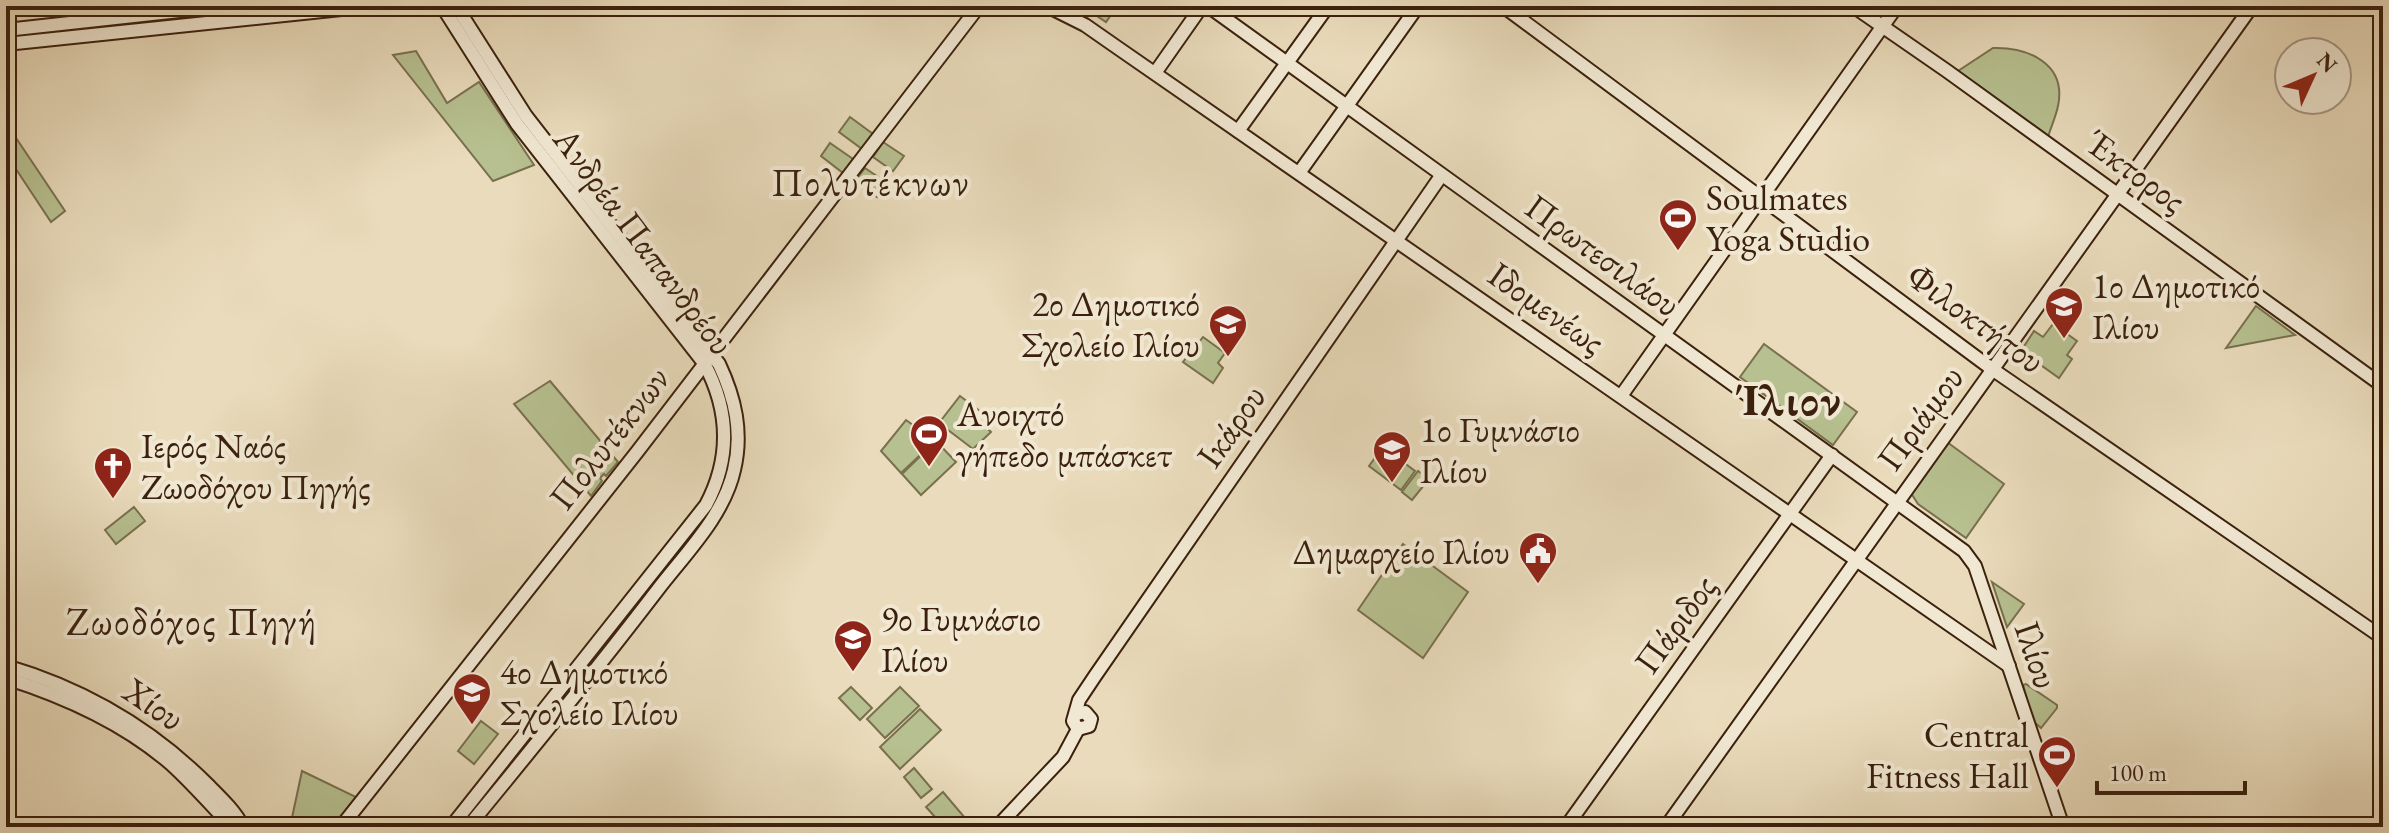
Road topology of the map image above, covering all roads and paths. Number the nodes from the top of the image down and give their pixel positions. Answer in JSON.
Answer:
{"nodes":[{"id":1,"x":225,"y":6,"type":"edge"},
{"id":2,"x":370,"y":6,"type":"edge"},
{"id":3,"x":442,"y":6,"type":"edge"},
{"id":4,"x":456,"y":6,"type":"edge"},
{"id":5,"x":979,"y":6,"type":"edge"},
{"id":6,"x":1047,"y":6,"type":"edge"},
{"id":7,"x":1205,"y":6,"type":"edge"},
{"id":8,"x":1328,"y":6,"type":"edge"},
{"id":9,"x":1418,"y":6,"type":"edge"},
{"id":10,"x":1503,"y":6,"type":"edge"},
{"id":11,"x":1853,"y":6,"type":"edge"},
{"id":12,"x":1897,"y":6,"type":"edge"},
{"id":13,"x":2252,"y":6,"type":"edge"},
{"id":14,"x":1883,"y":26,"type":"junction"},
{"id":15,"x":6,"y":30,"type":"edge"},
{"id":16,"x":6,"y":44,"type":"edge"},
{"id":17,"x":1286,"y":64,"type":"junction"},
{"id":18,"x":1155,"y":73,"type":"junction"},
{"id":19,"x":1346,"y":107,"type":"junction"},
{"id":20,"x":1238,"y":131,"type":"junction"},
{"id":21,"x":1299,"y":173,"type":"junction"},
{"id":22,"x":1441,"y":176,"type":"junction"},
{"id":23,"x":2116,"y":194,"type":"junction"},
{"id":24,"x":1761,"y":199,"type":"junction"},
{"id":25,"x":1396,"y":240,"type":"junction"},
{"id":26,"x":1664,"y":336,"type":"junction"},
{"id":27,"x":708,"y":358,"type":"junction"},
{"id":28,"x":1992,"y":369,"type":"junction"},
{"id":29,"x":2383,"y":386,"type":"edge"},
{"id":30,"x":1621,"y":396,"type":"junction"},
{"id":31,"x":1832,"y":455,"type":"junction"},
{"id":32,"x":1897,"y":501,"type":"junction"},
{"id":33,"x":1790,"y":514,"type":"junction"},
{"id":34,"x":1964,"y":551,"type":"joint"},
{"id":35,"x":1856,"y":559,"type":"junction"},
{"id":36,"x":2383,"y":638,"type":"edge"},
{"id":37,"x":6,"y":666,"type":"edge"},
{"id":38,"x":2009,"y":666,"type":"junction"},
{"id":39,"x":6,"y":678,"type":"edge"},
{"id":40,"x":232,"y":827,"type":"edge"},
{"id":41,"x":243,"y":827,"type":"edge"},
{"id":42,"x":341,"y":827,"type":"edge"},
{"id":43,"x":451,"y":827,"type":"edge"},
{"id":44,"x":468,"y":827,"type":"edge"},
{"id":45,"x":997,"y":827,"type":"edge"},
{"id":46,"x":1566,"y":827,"type":"edge"},
{"id":47,"x":1666,"y":827,"type":"edge"},
{"id":48,"x":2063,"y":827,"type":"edge"}],
"edges":[{"from":1,"to":15,"type":"street"},
{"from":2,"to":16,"type":"street"},
{"from":3,"to":27,"type":"street","name":"Ανδρέα Παπανδρέου"},
{"from":4,"to":27,"type":"street","name":"Ανδρέα Παπανδρέου"},
{"from":5,"to":27,"type":"street","name":"Πολυτέκνων"},
{"from":6,"to":18,"type":"street","name":"Ιδομενέως"},
{"from":7,"to":17,"type":"street","name":"Πρωτεσιλάου"},
{"from":7,"to":18,"type":"street"},
{"from":8,"to":17,"type":"street"},
{"from":9,"to":19,"type":"street"},
{"from":10,"to":24,"type":"street","name":"Φιλοκτήτου"},
{"from":11,"to":14,"type":"street","name":"Έκτορος"},
{"from":12,"to":14,"type":"street"},
{"from":13,"to":23,"type":"street","name":"Πριάμου"},
{"from":14,"to":23,"type":"street","name":"Έκτορος"},
{"from":14,"to":24,"type":"street"},
{"from":17,"to":19,"type":"street","name":"Πρωτεσιλάου"},
{"from":17,"to":20,"type":"street"},
{"from":18,"to":20,"type":"street","name":"Ιδομενέως"},
{"from":19,"to":21,"type":"street"},
{"from":19,"to":22,"type":"street","name":"Πρωτεσιλάου"},
{"from":20,"to":21,"type":"street","name":"Ιδομενέως"},
{"from":21,"to":25,"type":"street","name":"Ιδομενέως"},
{"from":22,"to":25,"type":"street","name":"Ικάρου"},
{"from":22,"to":26,"type":"street","name":"Πρωτεσιλάου"},
{"from":23,"to":28,"type":"street","name":"Πριάμου"},
{"from":23,"to":29,"type":"street","name":"Έκτορος"},
{"from":24,"to":26,"type":"street"},
{"from":24,"to":28,"type":"street","name":"Φιλοκτήτου"},
{"from":25,"to":30,"type":"street","name":"Ιδομενέως"},
{"from":25,"to":45,"type":"street","name":"Ικάρου"},
{"from":26,"to":30,"type":"street"},
{"from":26,"to":31,"type":"street","name":"Πρωτεσιλάου"},
{"from":27,"to":42,"type":"street","name":"Πολυτέκνων"},
{"from":27,"to":43,"type":"street","name":"Ανδρέα Παπανδρέου"},
{"from":27,"to":44,"type":"street","name":"Ανδρέα Παπανδρέου"},
{"from":28,"to":32,"type":"street","name":"Πριάμου"},
{"from":28,"to":36,"type":"street","name":"Φιλοκτήτου"},
{"from":30,"to":33,"type":"street","name":"Ιδομενέως"},
{"from":31,"to":32,"type":"street","name":"Πρωτεσιλάου"},
{"from":31,"to":33,"type":"street","name":"Πάριδος"},
{"from":32,"to":34,"type":"street","name":"Πρωτεσιλάου"},
{"from":32,"to":35,"type":"street","name":"Πριάμου"},
{"from":33,"to":35,"type":"street","name":"Ιδομενέως"},
{"from":33,"to":46,"type":"street","name":"Πάριδος"},
{"from":34,"to":38,"type":"street","name":"Ιλίου"},
{"from":35,"to":38,"type":"street","name":"Ιδομενέως"},
{"from":35,"to":47,"type":"street","name":"Πριάμου"},
{"from":37,"to":41,"type":"street","name":"Χίου"},
{"from":38,"to":48,"type":"street","name":"Ιλίου"},
{"from":39,"to":40,"type":"street","name":"Χίου"}]}
